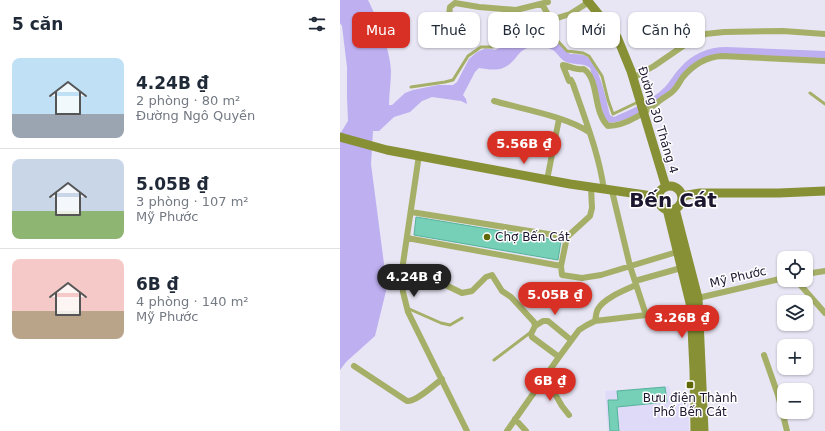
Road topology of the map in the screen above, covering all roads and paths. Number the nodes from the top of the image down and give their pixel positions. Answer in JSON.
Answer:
{"nodes":[{"id":1,"x":588,"y":1,"type":"edge"},
{"id":2,"x":449,"y":12,"type":"edge"},
{"id":3,"x":825,"y":34,"type":"edge"},
{"id":4,"x":825,"y":61,"type":"edge"},
{"id":5,"x":633,"y":78,"type":"junction"},
{"id":6,"x":411,"y":87,"type":"dead end"},
{"id":7,"x":810,"y":93,"type":"dead end"},
{"id":8,"x":494,"y":102,"type":"dead end"},
{"id":9,"x":640,"y":102,"type":"junction"},
{"id":10,"x":825,"y":104,"type":"edge"},
{"id":11,"x":643,"y":113,"type":"junction"},
{"id":12,"x":559,"y":119,"type":"junction"},
{"id":13,"x":589,"y":132,"type":"junction"},
{"id":14,"x":340,"y":137,"type":"edge"},
{"id":15,"x":419,"y":155,"type":"junction"},
{"id":16,"x":546,"y":180,"type":"junction"},
{"id":17,"x":666,"y":187,"type":"junction"},
{"id":18,"x":592,"y":188,"type":"junction"},
{"id":19,"x":608,"y":190,"type":"junction"},
{"id":20,"x":825,"y":191,"type":"edge"},
{"id":21,"x":682,"y":196,"type":"junction"},
{"id":22,"x":659,"y":197,"type":"junction"},
{"id":23,"x":671,"y":209,"type":"junction"},
{"id":24,"x":411,"y":212,"type":"junction"},
{"id":25,"x":675,"y":226,"type":"junction"},
{"id":26,"x":567,"y":237,"type":"junction"},
{"id":27,"x":407,"y":238,"type":"junction"},
{"id":28,"x":677,"y":252,"type":"junction"},
{"id":29,"x":561,"y":266,"type":"junction"},
{"id":30,"x":630,"y":266,"type":"junction"},
{"id":31,"x":681,"y":268,"type":"junction"},
{"id":32,"x":825,"y":271,"type":"edge"},
{"id":33,"x":813,"y":273,"type":"edge"},
{"id":34,"x":429,"y":277,"type":"dead end"},
{"id":35,"x":777,"y":280,"type":"edge"},
{"id":36,"x":635,"y":283,"type":"junction"},
{"id":37,"x":802,"y":287,"type":"edge"},
{"id":38,"x":698,"y":298,"type":"junction"},
{"id":39,"x":691,"y":307,"type":"junction"},
{"id":40,"x":407,"y":308,"type":"junction"},
{"id":41,"x":825,"y":314,"type":"edge"},
{"id":42,"x":646,"y":315,"type":"junction"},
{"id":43,"x":462,"y":318,"type":"dead end"},
{"id":44,"x":595,"y":321,"type":"junction"},
{"id":45,"x":534,"y":328,"type":"junction"},
{"id":46,"x":571,"y":340,"type":"junction"},
{"id":47,"x":764,"y":355,"type":"dead end"},
{"id":48,"x":559,"y":357,"type":"junction"},
{"id":49,"x":494,"y":360,"type":"dead end"},
{"id":50,"x":354,"y":366,"type":"dead end"},
{"id":51,"x":698,"y":371,"type":"junction"},
{"id":52,"x":442,"y":379,"type":"junction"},
{"id":53,"x":543,"y":380,"type":"junction"},
{"id":54,"x":569,"y":415,"type":"dead end"},
{"id":55,"x":515,"y":419,"type":"junction"},
{"id":56,"x":467,"y":431,"type":"edge"},
{"id":57,"x":507,"y":431,"type":"edge"},
{"id":58,"x":526,"y":431,"type":"edge"},
{"id":59,"x":695,"y":431,"type":"edge"},
{"id":60,"x":704,"y":431,"type":"edge"},
{"id":61,"x":787,"y":431,"type":"edge"}],
"edges":[{"from":1,"to":2,"type":"street"},
{"from":1,"to":5,"type":"main road","name":"Đường 30 Tháng 4"},
{"from":3,"to":5,"type":"street"},
{"from":4,"to":11,"type":"street"},
{"from":5,"to":9,"type":"main road","name":"Đường 30 Tháng 4"},
{"from":6,"to":9,"type":"lane"},
{"from":7,"to":10,"type":"lane"},
{"from":8,"to":12,"type":"street"},
{"from":9,"to":11,"type":"main road","name":"Đường 30 Tháng 4"},
{"from":11,"to":13,"type":"street"},
{"from":11,"to":17,"type":"main road","name":"Đường 30 Tháng 4"},
{"from":12,"to":13,"type":"street"},
{"from":12,"to":16,"type":"street"},
{"from":13,"to":19,"type":"street"},
{"from":14,"to":15,"type":"main road"},
{"from":15,"to":16,"type":"main road"},
{"from":15,"to":24,"type":"street"},
{"from":16,"to":18,"type":"main road"},
{"from":17,"to":21,"type":"main road"},
{"from":17,"to":22,"type":"main road"},
{"from":18,"to":19,"type":"main road"},
{"from":18,"to":26,"type":"street"},
{"from":19,"to":22,"type":"main road"},
{"from":19,"to":30,"type":"street"},
{"from":20,"to":21,"type":"main road"},
{"from":21,"to":23,"type":"main road"},
{"from":22,"to":23,"type":"main road"},
{"from":23,"to":25,"type":"main road"},
{"from":24,"to":26,"type":"street"},
{"from":24,"to":27,"type":"street"},
{"from":25,"to":28,"type":"main road"},
{"from":25,"to":38,"type":"main road"},
{"from":26,"to":29,"type":"street"},
{"from":27,"to":29,"type":"street"},
{"from":27,"to":40,"type":"street"},
{"from":28,"to":30,"type":"street"},
{"from":28,"to":31,"type":"main road"},
{"from":29,"to":30,"type":"street"},
{"from":30,"to":36,"type":"street"},
{"from":31,"to":36,"type":"street"},
{"from":31,"to":39,"type":"main road"},
{"from":32,"to":33,"type":"street"},
{"from":34,"to":45,"type":"street"},
{"from":35,"to":38,"type":"street","name":"Mỹ Phước"},
{"from":36,"to":42,"type":"street"},
{"from":36,"to":44,"type":"street"},
{"from":37,"to":41,"type":"street"},
{"from":38,"to":39,"type":"main road"},
{"from":38,"to":51,"type":"main road"},
{"from":39,"to":42,"type":"street"},
{"from":39,"to":51,"type":"main road"},
{"from":40,"to":43,"type":"lane"},
{"from":40,"to":52,"type":"street"},
{"from":42,"to":44,"type":"street"},
{"from":44,"to":46,"type":"street"},
{"from":45,"to":46,"type":"street"},
{"from":45,"to":48,"type":"street"},
{"from":45,"to":49,"type":"lane"},
{"from":46,"to":48,"type":"street"},
{"from":47,"to":61,"type":"street"},
{"from":48,"to":53,"type":"street"},
{"from":50,"to":52,"type":"street"},
{"from":51,"to":59,"type":"main road"},
{"from":51,"to":60,"type":"main road"},
{"from":52,"to":56,"type":"street"},
{"from":53,"to":54,"type":"street"},
{"from":53,"to":55,"type":"street"},
{"from":55,"to":57,"type":"street"},
{"from":55,"to":58,"type":"street"}]}
